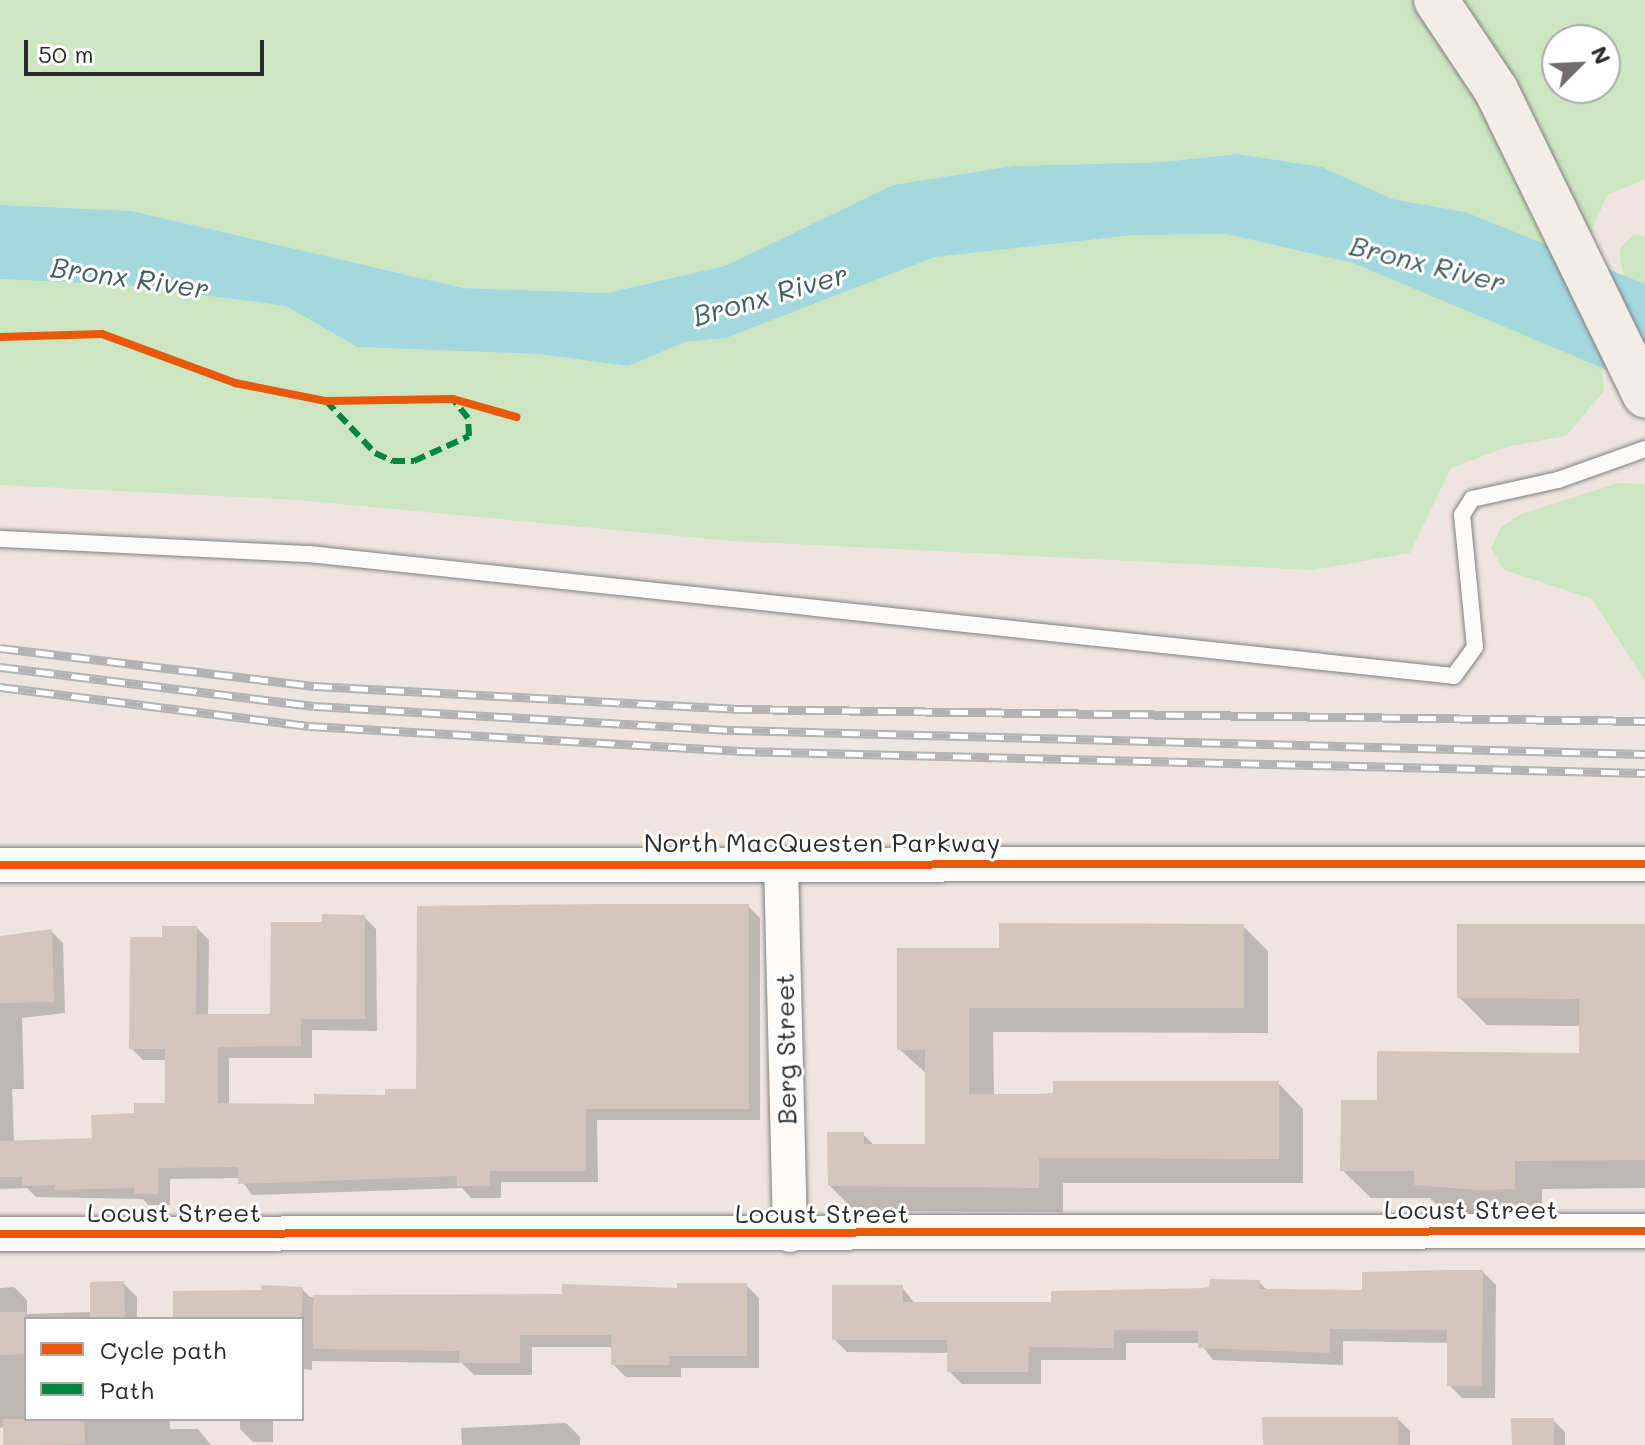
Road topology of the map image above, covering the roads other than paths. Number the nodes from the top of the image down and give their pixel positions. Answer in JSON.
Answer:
{"nodes":[{"id":1,"x":1436,"y":0,"type":"edge"},
{"id":2,"x":1645,"y":396,"type":"edge"},
{"id":3,"x":1645,"y":449,"type":"edge"},
{"id":4,"x":0,"y":539,"type":"edge"},
{"id":5,"x":781,"y":863,"type":"junction"},
{"id":6,"x":1645,"y":864,"type":"edge"},
{"id":7,"x":0,"y":865,"type":"edge"},
{"id":8,"x":1645,"y":1231,"type":"edge"},
{"id":9,"x":0,"y":1234,"type":"edge"},
{"id":10,"x":790,"y":1235,"type":"junction"}],
"edges":[{"from":1,"to":2,"type":"highway"},
{"from":3,"to":4,"type":"lane"},
{"from":5,"to":6,"type":"street","name":"North MacQuesten Parkway"},
{"from":5,"to":7,"type":"street","name":"North MacQuesten Parkway"},
{"from":5,"to":10,"type":"street","name":"Berg Street"},
{"from":8,"to":10,"type":"street","name":"Locust Street"},
{"from":9,"to":10,"type":"street","name":"Locust Street"}]}
